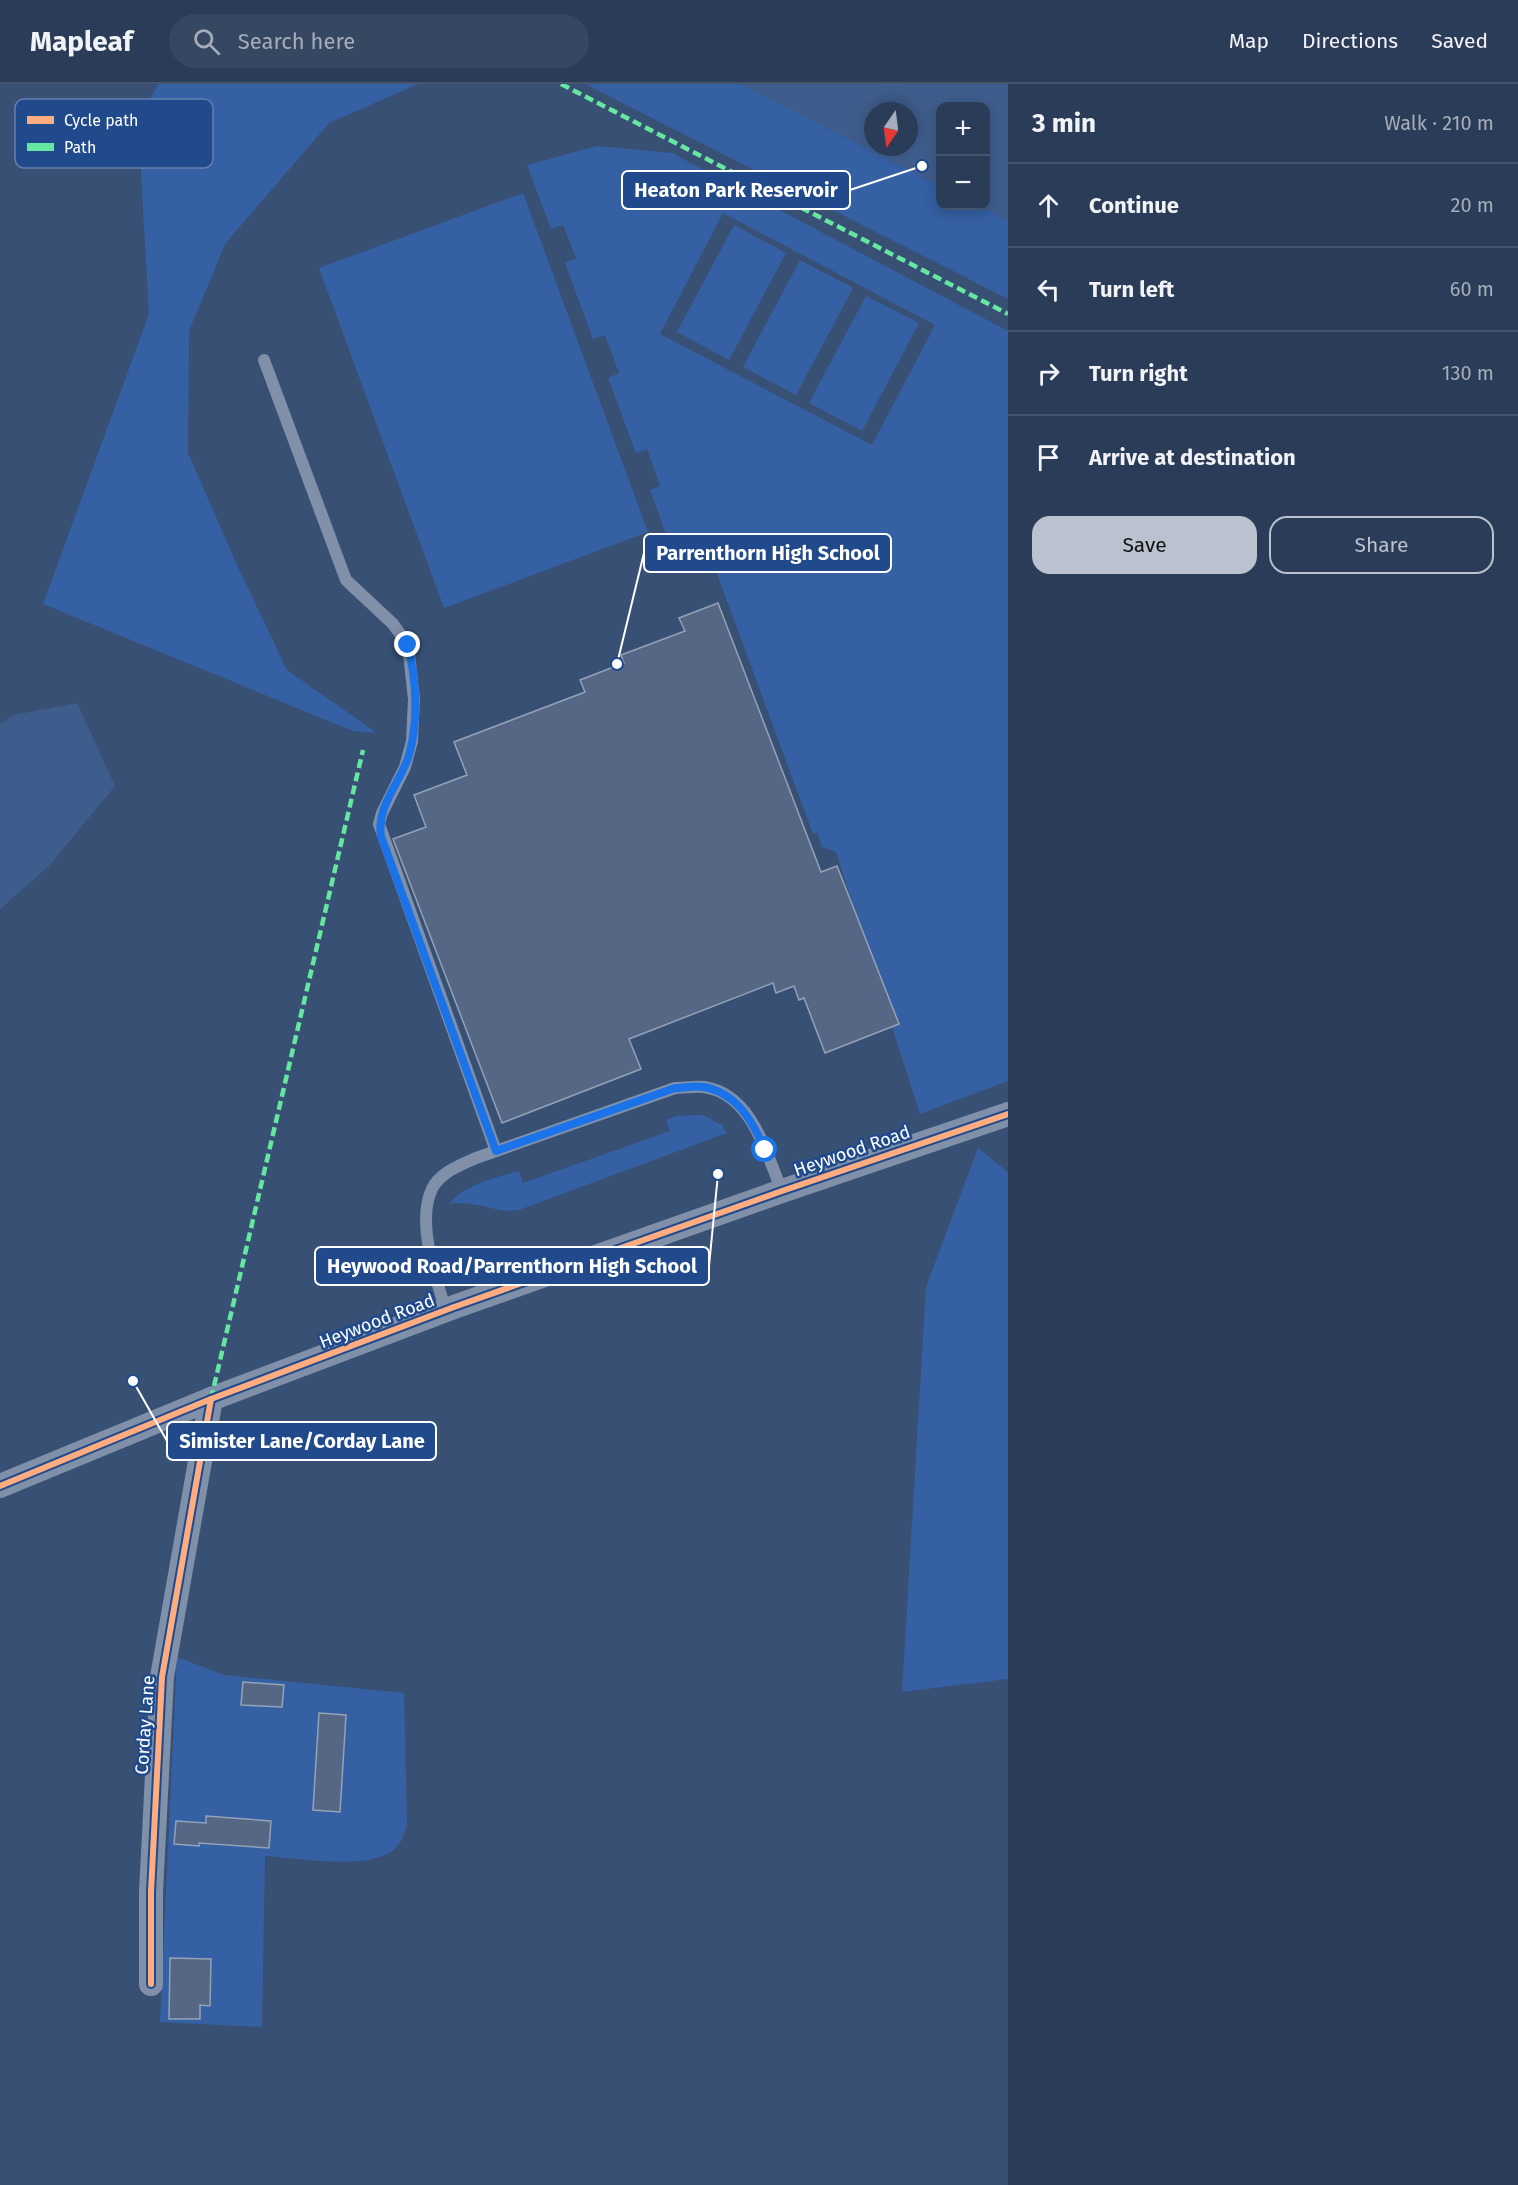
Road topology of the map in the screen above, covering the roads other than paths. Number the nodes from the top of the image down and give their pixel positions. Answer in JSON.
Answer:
{"nodes":[{"id":1,"x":264,"y":360,"type":"dead end"},
{"id":2,"x":1008,"y":1114,"type":"edge"},
{"id":3,"x":496,"y":1151,"type":"junction"},
{"id":4,"x":782,"y":1191,"type":"junction"},
{"id":5,"x":446,"y":1311,"type":"junction"},
{"id":6,"x":210,"y":1399,"type":"junction"},
{"id":7,"x":0,"y":1486,"type":"edge"},
{"id":8,"x":151,"y":1984,"type":"dead end"}],
"edges":[{"from":1,"to":3,"type":"lane"},
{"from":2,"to":4,"type":"street","name":"Heywood Road"},
{"from":3,"to":4,"type":"lane"},
{"from":3,"to":5,"type":"lane"},
{"from":4,"to":5,"type":"street","name":"Heywood Road"},
{"from":5,"to":6,"type":"street","name":"Heywood Road"},
{"from":6,"to":7,"type":"street","name":"Heywood Road"},
{"from":6,"to":8,"type":"street","name":"Corday Lane"}]}
